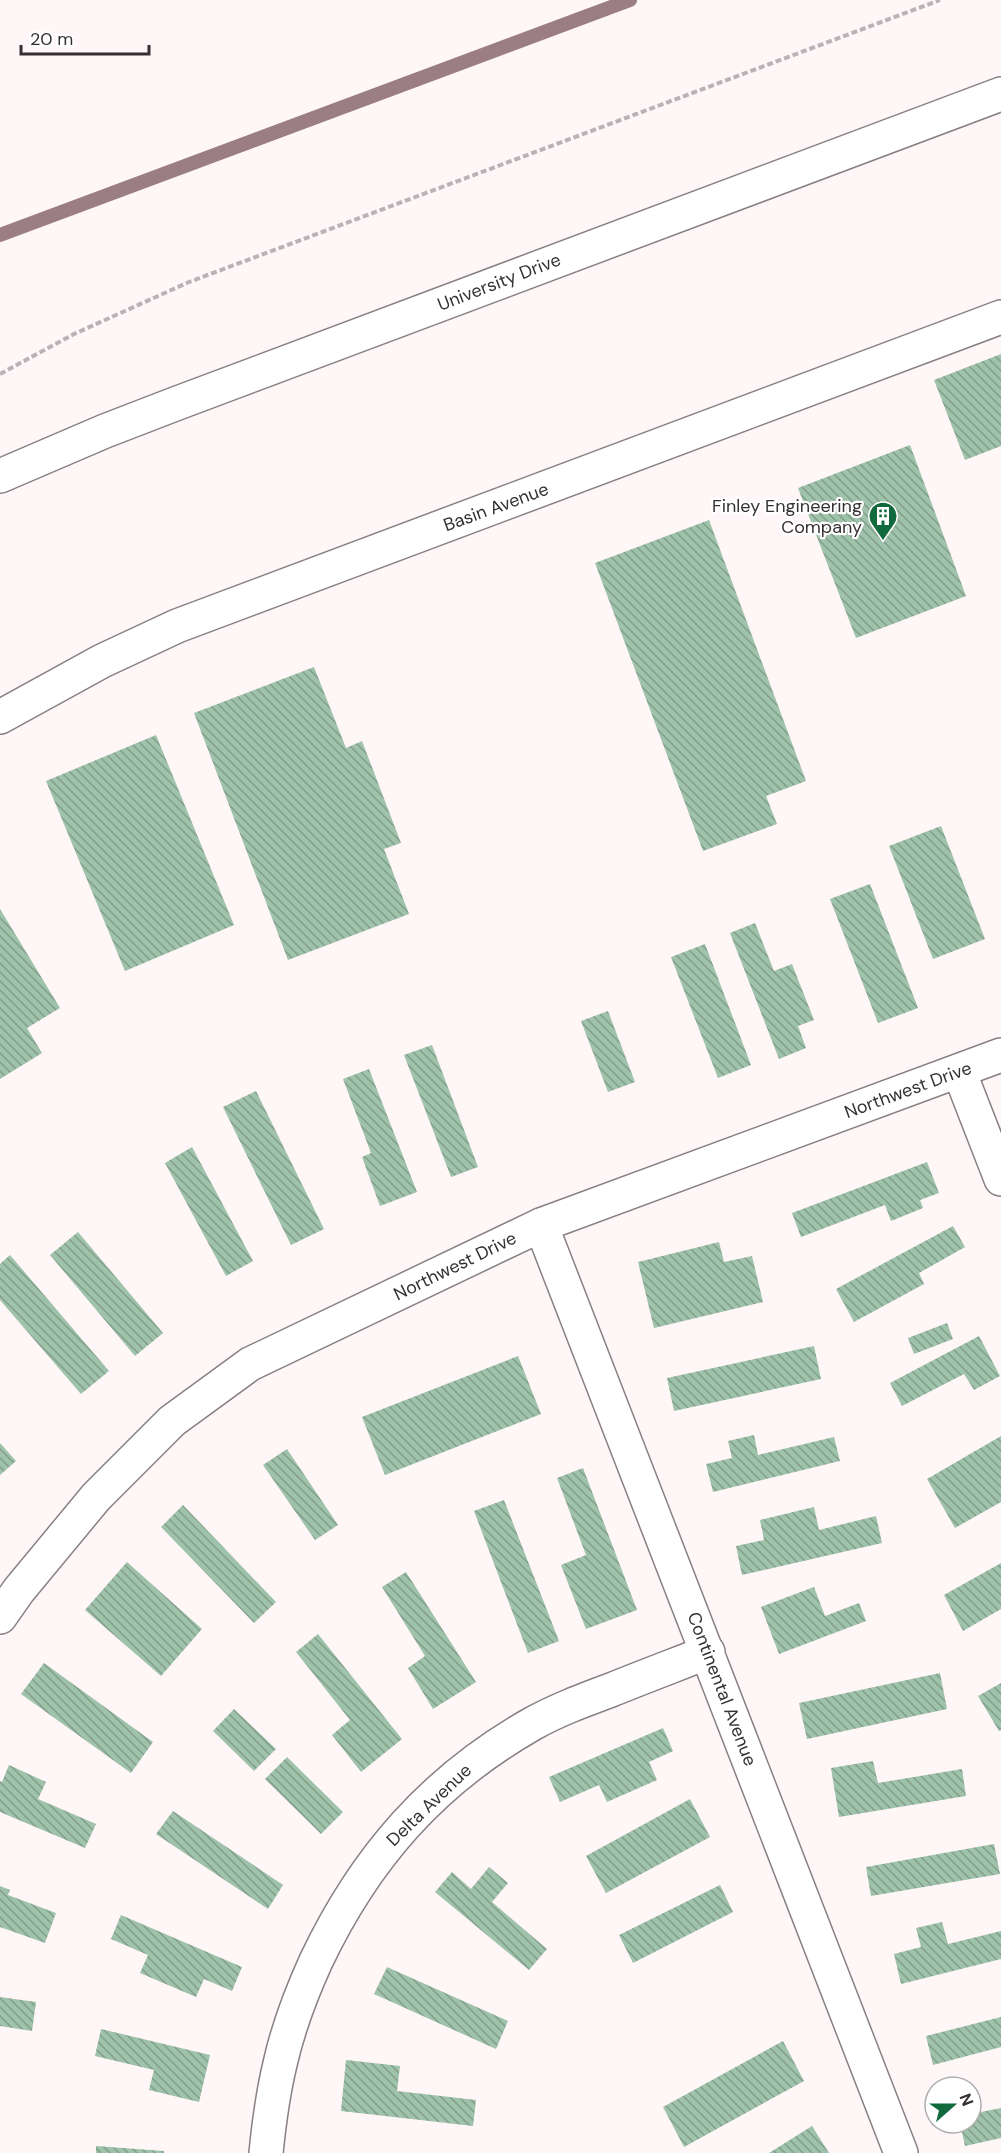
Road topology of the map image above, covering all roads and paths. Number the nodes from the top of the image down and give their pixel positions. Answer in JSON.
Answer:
{"nodes":[{"id":1,"x":940,"y":0,"type":"edge"},
{"id":2,"x":1001,"y":94,"type":"edge"},
{"id":3,"x":1001,"y":318,"type":"edge"},
{"id":4,"x":0,"y":374,"type":"edge"},
{"id":5,"x":0,"y":476,"type":"edge"},
{"id":6,"x":0,"y":717,"type":"edge"},
{"id":7,"x":1001,"y":1055,"type":"edge"},
{"id":8,"x":959,"y":1071,"type":"junction"},
{"id":9,"x":1001,"y":1179,"type":"edge"},
{"id":10,"x":541,"y":1225,"type":"junction"},
{"id":11,"x":0,"y":1617,"type":"edge"},
{"id":12,"x":708,"y":1652,"type":"junction"},
{"id":13,"x":266,"y":2153,"type":"edge"},
{"id":14,"x":901,"y":2153,"type":"edge"}],
"edges":[{"from":1,"to":4,"type":"path"},
{"from":2,"to":5,"type":"street","name":"University Drive"},
{"from":3,"to":6,"type":"street","name":"Basin Avenue"},
{"from":7,"to":8,"type":"street","name":"Northwest Drive"},
{"from":8,"to":9,"type":"street"},
{"from":8,"to":10,"type":"street","name":"Northwest Drive"},
{"from":10,"to":11,"type":"street","name":"Northwest Drive"},
{"from":10,"to":12,"type":"street","name":"Continental Avenue"},
{"from":12,"to":13,"type":"street","name":"Delta Avenue"},
{"from":12,"to":14,"type":"street","name":"Continental Avenue"}]}
